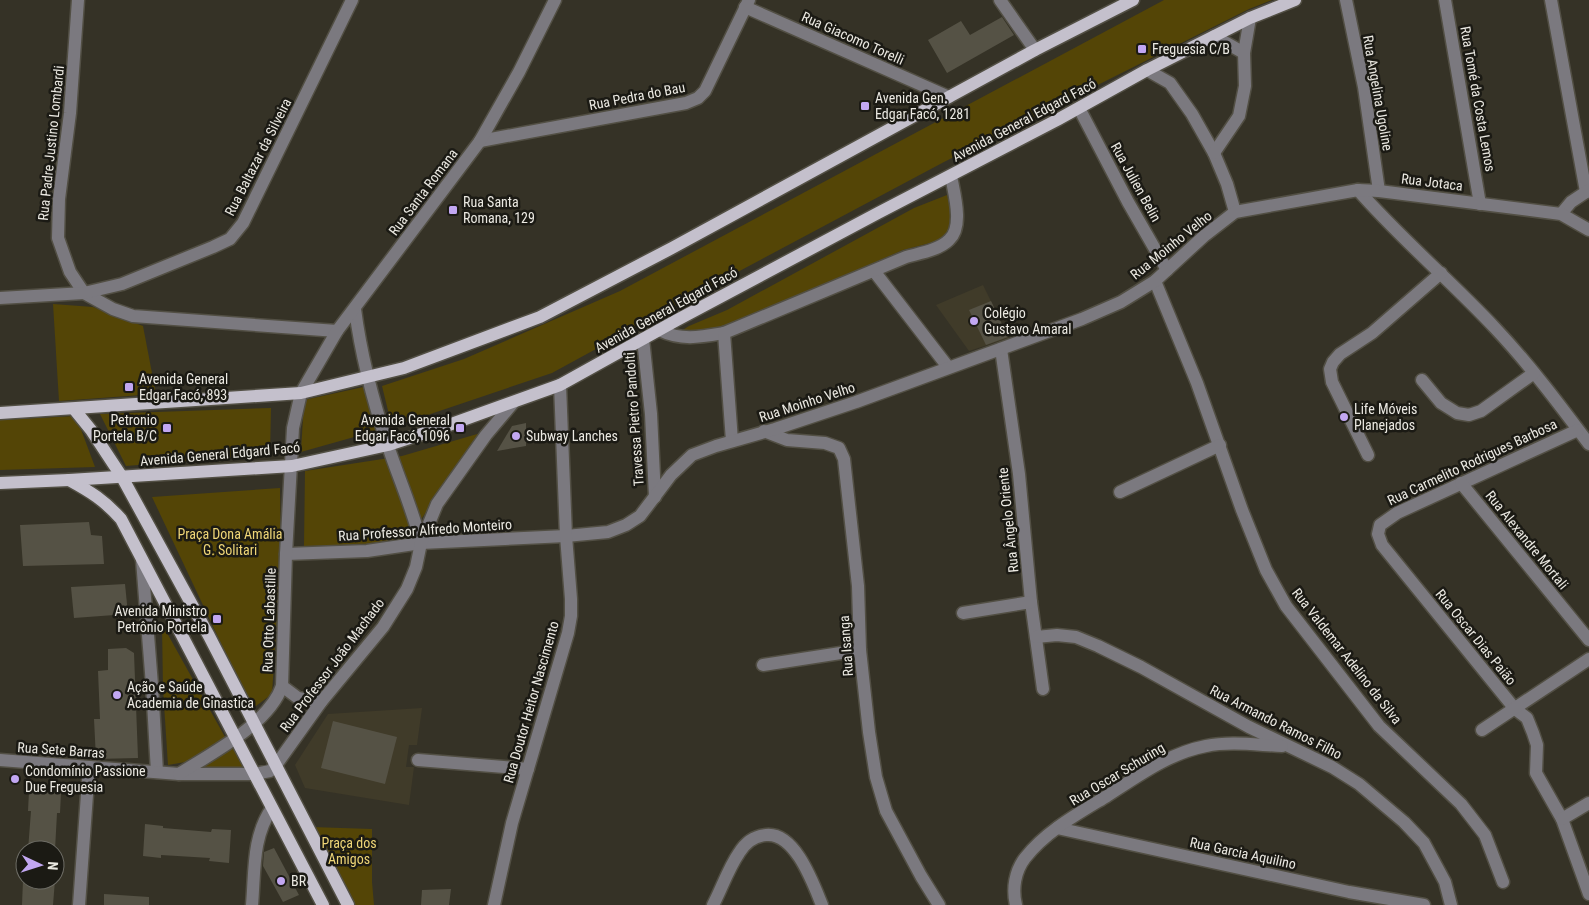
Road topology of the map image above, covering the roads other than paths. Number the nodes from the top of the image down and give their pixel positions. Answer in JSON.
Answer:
{"nodes":[{"id":1,"x":78,"y":0,"type":"edge"},
{"id":2,"x":352,"y":0,"type":"edge"},
{"id":3,"x":555,"y":0,"type":"edge"},
{"id":4,"x":1000,"y":0,"type":"edge"},
{"id":5,"x":1133,"y":0,"type":"edge"},
{"id":6,"x":1295,"y":0,"type":"edge"},
{"id":7,"x":1346,"y":0,"type":"edge"},
{"id":8,"x":1445,"y":0,"type":"edge"},
{"id":9,"x":1551,"y":0,"type":"edge"},
{"id":10,"x":747,"y":3,"type":"edge"},
{"id":11,"x":1119,"y":3,"type":"edge"},
{"id":12,"x":1250,"y":18,"type":"junction"},
{"id":13,"x":1214,"y":36,"type":"junction"},
{"id":14,"x":1035,"y":50,"type":"junction"},
{"id":15,"x":1244,"y":53,"type":"junction"},
{"id":16,"x":1170,"y":58,"type":"junction"},
{"id":17,"x":1147,"y":70,"type":"junction"},
{"id":18,"x":1170,"y":83,"type":"junction"},
{"id":19,"x":949,"y":97,"type":"junction"},
{"id":20,"x":1079,"y":108,"type":"junction"},
{"id":21,"x":480,"y":141,"type":"junction"},
{"id":22,"x":1214,"y":153,"type":"junction"},
{"id":23,"x":951,"y":176,"type":"junction"},
{"id":24,"x":1358,"y":190,"type":"junction"},
{"id":25,"x":1379,"y":191,"type":"junction"},
{"id":26,"x":1587,"y":191,"type":"edge"},
{"id":27,"x":1480,"y":204,"type":"junction"},
{"id":28,"x":1235,"y":212,"type":"junction"},
{"id":29,"x":1561,"y":214,"type":"junction"},
{"id":30,"x":1589,"y":230,"type":"edge"},
{"id":31,"x":1167,"y":270,"type":"junction"},
{"id":32,"x":874,"y":271,"type":"junction"},
{"id":33,"x":1441,"y":273,"type":"junction"},
{"id":34,"x":1155,"y":281,"type":"junction"},
{"id":35,"x":84,"y":293,"type":"junction"},
{"id":36,"x":0,"y":298,"type":"edge"},
{"id":37,"x":354,"y":309,"type":"junction"},
{"id":38,"x":659,"y":330,"type":"junction"},
{"id":39,"x":337,"y":331,"type":"junction"},
{"id":40,"x":724,"y":333,"type":"junction"},
{"id":41,"x":643,"y":339,"type":"junction"},
{"id":42,"x":1001,"y":349,"type":"junction"},
{"id":43,"x":948,"y":367,"type":"junction"},
{"id":44,"x":1534,"y":373,"type":"junction"},
{"id":45,"x":367,"y":377,"type":"junction"},
{"id":46,"x":1422,"y":380,"type":"dead end"},
{"id":47,"x":560,"y":385,"type":"junction"},
{"id":48,"x":301,"y":393,"type":"junction"},
{"id":49,"x":513,"y":403,"type":"junction"},
{"id":50,"x":74,"y":410,"type":"junction"},
{"id":51,"x":0,"y":413,"type":"edge"},
{"id":52,"x":1578,"y":430,"type":"junction"},
{"id":53,"x":764,"y":431,"type":"junction"},
{"id":54,"x":732,"y":441,"type":"junction"},
{"id":55,"x":1220,"y":444,"type":"junction"},
{"id":56,"x":1589,"y":444,"type":"edge"},
{"id":57,"x":388,"y":445,"type":"junction"},
{"id":58,"x":1368,"y":455,"type":"dead end"},
{"id":59,"x":292,"y":466,"type":"junction"},
{"id":60,"x":122,"y":477,"type":"junction"},
{"id":61,"x":69,"y":480,"type":"junction"},
{"id":62,"x":0,"y":483,"type":"edge"},
{"id":63,"x":1461,"y":483,"type":"junction"},
{"id":64,"x":1120,"y":492,"type":"dead end"},
{"id":65,"x":655,"y":497,"type":"junction"},
{"id":66,"x":1380,"y":525,"type":"joint"},
{"id":67,"x":566,"y":536,"type":"junction"},
{"id":68,"x":421,"y":544,"type":"junction"},
{"id":69,"x":286,"y":554,"type":"junction"},
{"id":70,"x":142,"y":560,"type":"junction"},
{"id":71,"x":1031,"y":602,"type":"junction"},
{"id":72,"x":963,"y":613,"type":"dead end"},
{"id":73,"x":1036,"y":637,"type":"junction"},
{"id":74,"x":1589,"y":640,"type":"edge"},
{"id":75,"x":860,"y":650,"type":"junction"},
{"id":76,"x":1589,"y":659,"type":"edge"},
{"id":77,"x":763,"y":665,"type":"dead end"},
{"id":78,"x":282,"y":686,"type":"junction"},
{"id":79,"x":1043,"y":689,"type":"dead end"},
{"id":80,"x":320,"y":702,"type":"junction"},
{"id":81,"x":1515,"y":709,"type":"junction"},
{"id":82,"x":253,"y":723,"type":"junction"},
{"id":83,"x":1482,"y":730,"type":"dead end"},
{"id":84,"x":236,"y":739,"type":"junction"},
{"id":85,"x":1287,"y":746,"type":"junction"},
{"id":86,"x":0,"y":760,"type":"edge"},
{"id":87,"x":418,"y":760,"type":"dead end"},
{"id":88,"x":276,"y":764,"type":"junction"},
{"id":89,"x":89,"y":767,"type":"junction"},
{"id":90,"x":528,"y":769,"type":"junction"},
{"id":91,"x":157,"y":772,"type":"junction"},
{"id":92,"x":179,"y":774,"type":"junction"},
{"id":93,"x":254,"y":774,"type":"junction"},
{"id":94,"x":1589,"y":803,"type":"edge"},
{"id":95,"x":272,"y":808,"type":"junction"},
{"id":96,"x":1562,"y":819,"type":"junction"},
{"id":97,"x":1057,"y":828,"type":"junction"},
{"id":98,"x":1504,"y":882,"type":"dead end"},
{"id":99,"x":1589,"y":894,"type":"edge"},
{"id":100,"x":79,"y":905,"type":"edge"},
{"id":101,"x":252,"y":905,"type":"edge"},
{"id":102,"x":323,"y":905,"type":"edge"},
{"id":103,"x":348,"y":905,"type":"edge"},
{"id":104,"x":494,"y":905,"type":"edge"},
{"id":105,"x":714,"y":905,"type":"edge"},
{"id":106,"x":822,"y":905,"type":"edge"},
{"id":107,"x":938,"y":905,"type":"edge"},
{"id":108,"x":1016,"y":905,"type":"edge"},
{"id":109,"x":1424,"y":905,"type":"edge"},
{"id":110,"x":1451,"y":905,"type":"edge"}],
"edges":[{"from":1,"to":35,"type":"street","name":"Rua Padre Justino Lombardi"},
{"from":2,"to":35,"type":"street","name":"Rua Baltazar da Silveira"},
{"from":3,"to":21,"type":"street","name":"Rua Santa Romana"},
{"from":4,"to":14,"type":"street"},
{"from":5,"to":11,"type":"main road"},
{"from":6,"to":12,"type":"main road","name":"Avenida General Edgard Facó"},
{"from":7,"to":25,"type":"street","name":"Rua Angelina Ugoline"},
{"from":8,"to":27,"type":"street","name":"Rua Tomé da Costa Lemos"},
{"from":9,"to":26,"type":"street"},
{"from":10,"to":19,"type":"street","name":"Rua Giacomo Torelli"},
{"from":10,"to":21,"type":"street","name":"Rua Pedra do Bau"},
{"from":11,"to":14,"type":"main road"},
{"from":12,"to":13,"type":"main road","name":"Avenida General Edgard Facó"},
{"from":12,"to":15,"type":"street"},
{"from":13,"to":15,"type":"street"},
{"from":13,"to":16,"type":"main road","name":"Avenida General Edgard Facó"},
{"from":14,"to":19,"type":"main road"},
{"from":15,"to":22,"type":"street"},
{"from":16,"to":17,"type":"main road","name":"Avenida General Edgard Facó"},
{"from":16,"to":18,"type":"street"},
{"from":17,"to":18,"type":"street"},
{"from":17,"to":20,"type":"main road","name":"Avenida General Edgard Facó"},
{"from":18,"to":22,"type":"street"},
{"from":19,"to":45,"type":"main road"},
{"from":20,"to":23,"type":"main road","name":"Avenida General Edgard Facó"},
{"from":20,"to":31,"type":"street","name":"Rua Julien Belin"},
{"from":21,"to":37,"type":"street","name":"Rua Santa Romana"},
{"from":22,"to":28,"type":"street"},
{"from":23,"to":32,"type":"street"},
{"from":23,"to":38,"type":"main road","name":"Avenida General Edgard Facó"},
{"from":24,"to":25,"type":"street","name":"Rua Jotaca"},
{"from":24,"to":28,"type":"street","name":"Rua Moinho Velho"},
{"from":24,"to":33,"type":"street"},
{"from":25,"to":27,"type":"street","name":"Rua Jotaca"},
{"from":26,"to":29,"type":"street"},
{"from":27,"to":29,"type":"street","name":"Rua Jotaca"},
{"from":28,"to":31,"type":"street","name":"Rua Moinho Velho"},
{"from":29,"to":30,"type":"street"},
{"from":31,"to":34,"type":"street","name":"Rua Moinho Velho"},
{"from":32,"to":40,"type":"street"},
{"from":32,"to":43,"type":"street"},
{"from":33,"to":44,"type":"street"},
{"from":33,"to":58,"type":"street"},
{"from":34,"to":42,"type":"street","name":"Rua Moinho Velho"},
{"from":34,"to":55,"type":"street","name":"Rua Valdemar Adelino da Silva"},
{"from":35,"to":36,"type":"street","name":"Rua Baltazar da Silveira"},
{"from":35,"to":39,"type":"street","name":"Rua Padre Justino Lombardi"},
{"from":37,"to":39,"type":"street","name":"Rua Santa Romana"},
{"from":37,"to":45,"type":"street"},
{"from":38,"to":40,"type":"street"},
{"from":38,"to":41,"type":"main road","name":"Avenida General Edgard Facó"},
{"from":39,"to":48,"type":"street","name":"Rua Santa Romana"},
{"from":40,"to":54,"type":"street"},
{"from":41,"to":47,"type":"main road","name":"Avenida General Edgard Facó"},
{"from":41,"to":65,"type":"street","name":"Travessa Pietro Pandolti"},
{"from":42,"to":43,"type":"street","name":"Rua Moinho Velho"},
{"from":42,"to":71,"type":"street","name":"Rua Ângelo Oriente"},
{"from":43,"to":53,"type":"street","name":"Rua Moinho Velho"},
{"from":44,"to":46,"type":"street"},
{"from":44,"to":52,"type":"street"},
{"from":45,"to":48,"type":"main road"},
{"from":45,"to":57,"type":"street"},
{"from":47,"to":49,"type":"main road","name":"Avenida General Edgard Facó"},
{"from":47,"to":67,"type":"street","name":"Rua Doutor Heitor Nascimento"},
{"from":48,"to":50,"type":"main road"},
{"from":48,"to":59,"type":"street","name":"Rua Otto Labastille"},
{"from":49,"to":57,"type":"main road","name":"Avenida General Edgard Facó"},
{"from":49,"to":68,"type":"street","name":"Rua Professor João Machado"},
{"from":50,"to":51,"type":"main road"},
{"from":50,"to":60,"type":"main road"},
{"from":52,"to":56,"type":"street"},
{"from":52,"to":63,"type":"street","name":"Rua Carmelito Rodrigues Barbosa"},
{"from":53,"to":54,"type":"street","name":"Rua Moinho Velho"},
{"from":53,"to":75,"type":"street","name":"Rua Isanga"},
{"from":54,"to":65,"type":"street","name":"Rua Moinho Velho"},
{"from":55,"to":64,"type":"street"},
{"from":55,"to":98,"type":"street","name":"Rua Valdemar Adelino da Silva"},
{"from":57,"to":59,"type":"main road","name":"Avenida General Edgard Facó"},
{"from":57,"to":68,"type":"street"},
{"from":59,"to":60,"type":"main road","name":"Avenida General Edgard Facó"},
{"from":59,"to":69,"type":"street","name":"Rua Otto Labastille"},
{"from":60,"to":61,"type":"main road","name":"Avenida General Edgard Facó"},
{"from":60,"to":82,"type":"main road"},
{"from":61,"to":62,"type":"main road","name":"Avenida General Edgard Facó"},
{"from":61,"to":70,"type":"main road"},
{"from":63,"to":66,"type":"street","name":"Rua Carmelito Rodrigues Barbosa"},
{"from":63,"to":74,"type":"street","name":"Rua Alexandre Mortali"},
{"from":65,"to":67,"type":"street","name":"Rua Moinho Velho"},
{"from":66,"to":81,"type":"street","name":"Rua Oscar Dias Paião"},
{"from":67,"to":68,"type":"street","name":"Rua Professor Alfredo Monteiro"},
{"from":67,"to":90,"type":"street","name":"Rua Doutor Heitor Nascimento"},
{"from":68,"to":69,"type":"street","name":"Rua Professor Alfredo Monteiro"},
{"from":68,"to":80,"type":"street","name":"Rua Professor João Machado"},
{"from":69,"to":78,"type":"street","name":"Rua Otto Labastille"},
{"from":70,"to":84,"type":"main road"},
{"from":70,"to":91,"type":"street"},
{"from":71,"to":72,"type":"street"},
{"from":71,"to":73,"type":"street","name":"Rua Ângelo Oriente"},
{"from":73,"to":79,"type":"street","name":"Rua Ângelo Oriente"},
{"from":73,"to":85,"type":"street","name":"Rua Armando Ramos Filho"},
{"from":75,"to":77,"type":"street"},
{"from":75,"to":107,"type":"street","name":"Rua Isanga"},
{"from":76,"to":81,"type":"street"},
{"from":78,"to":80,"type":"street"},
{"from":78,"to":82,"type":"street","name":"Rua Otto Labastille"},
{"from":80,"to":88,"type":"street","name":"Rua Professor João Machado"},
{"from":81,"to":83,"type":"street"},
{"from":81,"to":96,"type":"street","name":"Rua Oscar Dias Paião"},
{"from":82,"to":84,"type":"street","name":"Rua Otto Labastille"},
{"from":82,"to":88,"type":"main road"},
{"from":84,"to":92,"type":"street"},
{"from":84,"to":93,"type":"main road"},
{"from":85,"to":97,"type":"street","name":"Rua Oscar Schuring"},
{"from":85,"to":110,"type":"street","name":"Rua Armando Ramos Filho"},
{"from":86,"to":89,"type":"street","name":"Rua Sete Barras"},
{"from":87,"to":90,"type":"street"},
{"from":88,"to":93,"type":"street","name":"Rua Sete Barras"},
{"from":88,"to":103,"type":"main road"},
{"from":89,"to":91,"type":"street","name":"Rua Sete Barras"},
{"from":89,"to":100,"type":"street"},
{"from":90,"to":104,"type":"street","name":"Rua Doutor Heitor Nascimento"},
{"from":91,"to":92,"type":"street","name":"Rua Sete Barras"},
{"from":92,"to":93,"type":"street","name":"Rua Sete Barras"},
{"from":93,"to":95,"type":"main road"},
{"from":94,"to":96,"type":"street"},
{"from":95,"to":101,"type":"street"},
{"from":95,"to":102,"type":"main road"},
{"from":96,"to":99,"type":"street"},
{"from":97,"to":108,"type":"street","name":"Rua Oscar Schuring"},
{"from":97,"to":109,"type":"street","name":"Rua Garcia Aquilino"},
{"from":105,"to":106,"type":"street"}]}
